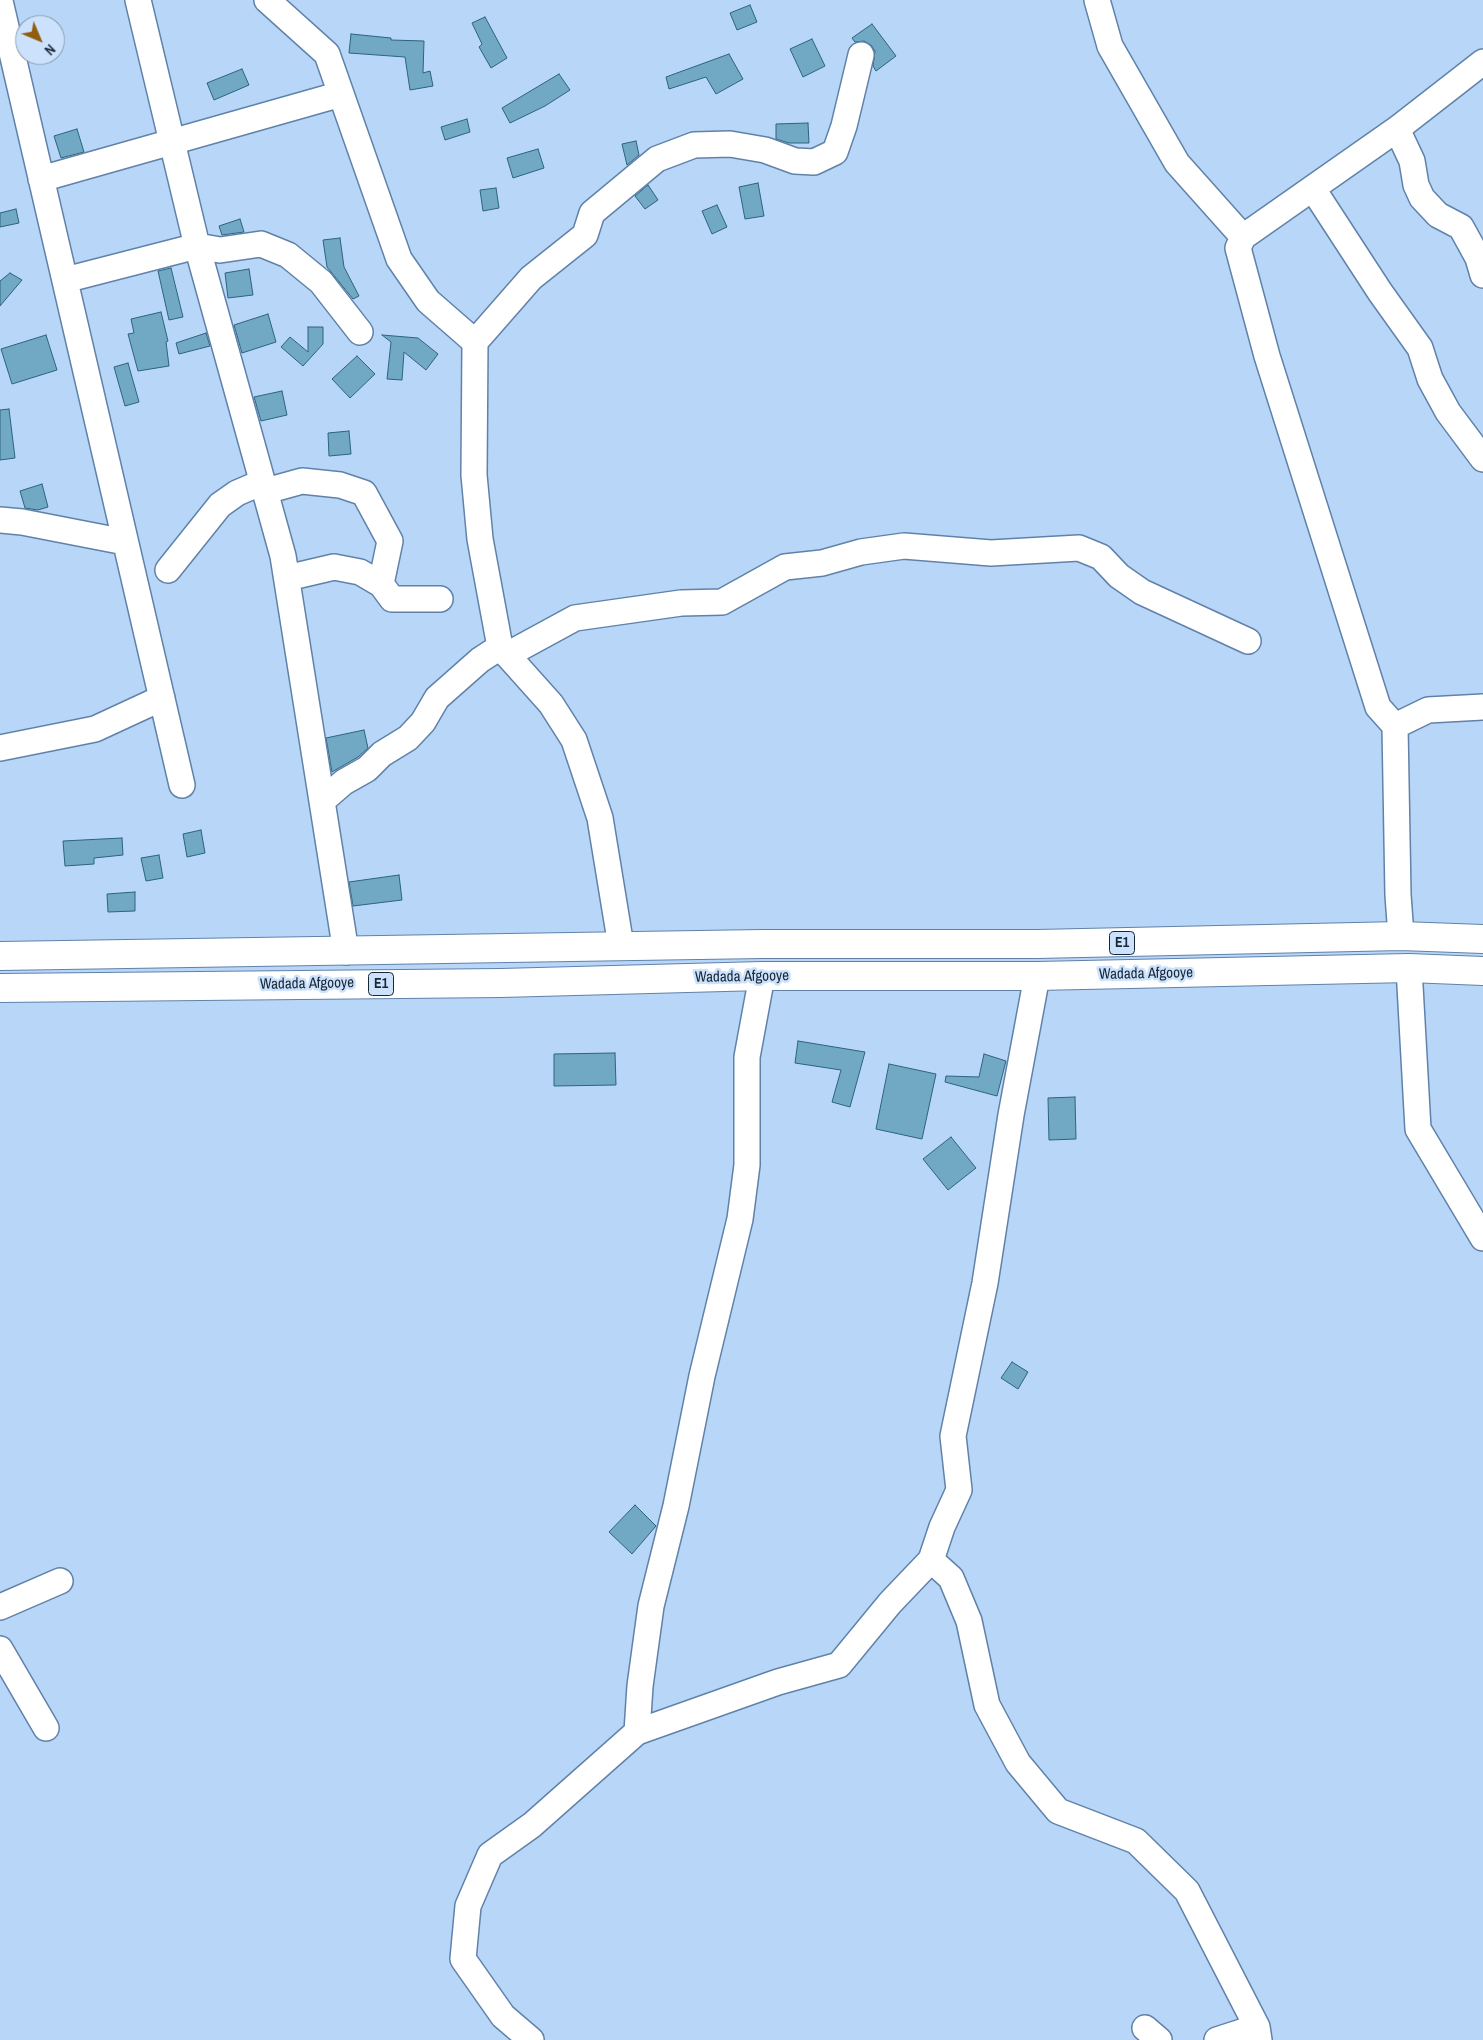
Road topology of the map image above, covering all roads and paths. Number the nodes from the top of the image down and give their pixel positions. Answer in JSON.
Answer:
{"nodes":[{"id":1,"x":138,"y":0,"type":"edge"},
{"id":2,"x":267,"y":0,"type":"edge"},
{"id":3,"x":1097,"y":0,"type":"edge"},
{"id":4,"x":0,"y":1,"type":"edge"},
{"id":5,"x":861,"y":55,"type":"dead end"},
{"id":6,"x":1483,"y":62,"type":"edge"},
{"id":7,"x":341,"y":94,"type":"junction"},
{"id":8,"x":1397,"y":129,"type":"junction"},
{"id":9,"x":172,"y":142,"type":"junction"},
{"id":10,"x":41,"y":179,"type":"junction"},
{"id":11,"x":1313,"y":189,"type":"junction"},
{"id":12,"x":1243,"y":237,"type":"junction"},
{"id":13,"x":197,"y":246,"type":"junction"},
{"id":14,"x":1483,"y":274,"type":"edge"},
{"id":15,"x":64,"y":280,"type":"junction"},
{"id":16,"x":360,"y":332,"type":"dead end"},
{"id":17,"x":475,"y":342,"type":"junction"},
{"id":18,"x":1483,"y":459,"type":"edge"},
{"id":19,"x":265,"y":489,"type":"junction"},
{"id":20,"x":0,"y":520,"type":"edge"},
{"id":21,"x":126,"y":542,"type":"junction"},
{"id":22,"x":168,"y":570,"type":"dead end"},
{"id":23,"x":287,"y":578,"type":"junction"},
{"id":24,"x":382,"y":586,"type":"junction"},
{"id":25,"x":440,"y":599,"type":"dead end"},
{"id":26,"x":1248,"y":641,"type":"dead end"},
{"id":27,"x":504,"y":651,"type":"junction"},
{"id":28,"x":162,"y":698,"type":"junction"},
{"id":29,"x":1483,"y":707,"type":"edge"},
{"id":30,"x":1396,"y":726,"type":"junction"},
{"id":31,"x":0,"y":748,"type":"edge"},
{"id":32,"x":182,"y":785,"type":"dead end"},
{"id":33,"x":322,"y":801,"type":"junction"},
{"id":34,"x":1401,"y":936,"type":"junction"},
{"id":35,"x":1483,"y":939,"type":"edge"},
{"id":36,"x":621,"y":946,"type":"junction"},
{"id":37,"x":346,"y":952,"type":"junction"},
{"id":38,"x":0,"y":956,"type":"edge"},
{"id":39,"x":1409,"y":968,"type":"junction"},
{"id":40,"x":1483,"y":971,"type":"edge"},
{"id":41,"x":762,"y":976,"type":"junction"},
{"id":42,"x":1037,"y":976,"type":"junction"},
{"id":43,"x":0,"y":988,"type":"edge"},
{"id":44,"x":1483,"y":1238,"type":"edge"},
{"id":45,"x":931,"y":1560,"type":"junction"},
{"id":46,"x":60,"y":1581,"type":"dead end"},
{"id":47,"x":0,"y":1608,"type":"edge"},
{"id":48,"x":0,"y":1648,"type":"edge"},
{"id":49,"x":46,"y":1728,"type":"dead end"},
{"id":50,"x":637,"y":1732,"type":"junction"},
{"id":51,"x":1258,"y":2033,"type":"edge"},
{"id":52,"x":531,"y":2040,"type":"edge"},
{"id":53,"x":1217,"y":2040,"type":"edge"}],
"edges":[{"from":1,"to":9,"type":"street"},
{"from":2,"to":7,"type":"street"},
{"from":3,"to":12,"type":"street"},
{"from":4,"to":10,"type":"street"},
{"from":5,"to":17,"type":"street"},
{"from":6,"to":8,"type":"street"},
{"from":7,"to":9,"type":"street"},
{"from":7,"to":17,"type":"street"},
{"from":8,"to":11,"type":"street"},
{"from":8,"to":14,"type":"street"},
{"from":9,"to":10,"type":"street"},
{"from":9,"to":13,"type":"street"},
{"from":10,"to":15,"type":"street"},
{"from":11,"to":12,"type":"street"},
{"from":11,"to":18,"type":"street"},
{"from":12,"to":30,"type":"street"},
{"from":13,"to":15,"type":"street"},
{"from":13,"to":16,"type":"street"},
{"from":13,"to":19,"type":"street"},
{"from":15,"to":21,"type":"street"},
{"from":17,"to":27,"type":"street"},
{"from":19,"to":22,"type":"street"},
{"from":19,"to":23,"type":"street"},
{"from":19,"to":24,"type":"street"},
{"from":20,"to":21,"type":"street"},
{"from":21,"to":28,"type":"street"},
{"from":23,"to":24,"type":"street"},
{"from":23,"to":33,"type":"street"},
{"from":24,"to":25,"type":"street"},
{"from":26,"to":27,"type":"street"},
{"from":27,"to":33,"type":"street"},
{"from":27,"to":36,"type":"street"},
{"from":28,"to":31,"type":"street"},
{"from":28,"to":32,"type":"street"},
{"from":29,"to":30,"type":"street"},
{"from":30,"to":34,"type":"street"},
{"from":33,"to":37,"type":"street"},
{"from":34,"to":35,"type":"highway","name":"Wadada Afgooye","number":"E1"},
{"from":34,"to":36,"type":"highway","name":"Wadada Afgooye","number":"E1"},
{"from":36,"to":37,"type":"highway","name":"Wadada Afgooye","number":"E1"},
{"from":37,"to":38,"type":"highway","name":"Wadada Afgooye","number":"E1"},
{"from":39,"to":40,"type":"highway","name":"Wadada Afgooye","number":"E1"},
{"from":39,"to":42,"type":"highway","name":"Wadada Afgooye","number":"E1"},
{"from":39,"to":44,"type":"street"},
{"from":41,"to":42,"type":"highway","name":"Wadada Afgooye","number":"E1"},
{"from":41,"to":43,"type":"highway","name":"Wadada Afgooye","number":"E1"},
{"from":41,"to":50,"type":"street"},
{"from":42,"to":45,"type":"street"},
{"from":45,"to":50,"type":"street"},
{"from":45,"to":51,"type":"street"},
{"from":46,"to":47,"type":"street"},
{"from":48,"to":49,"type":"street"},
{"from":50,"to":52,"type":"street"},
{"from":51,"to":53,"type":"street"}]}
